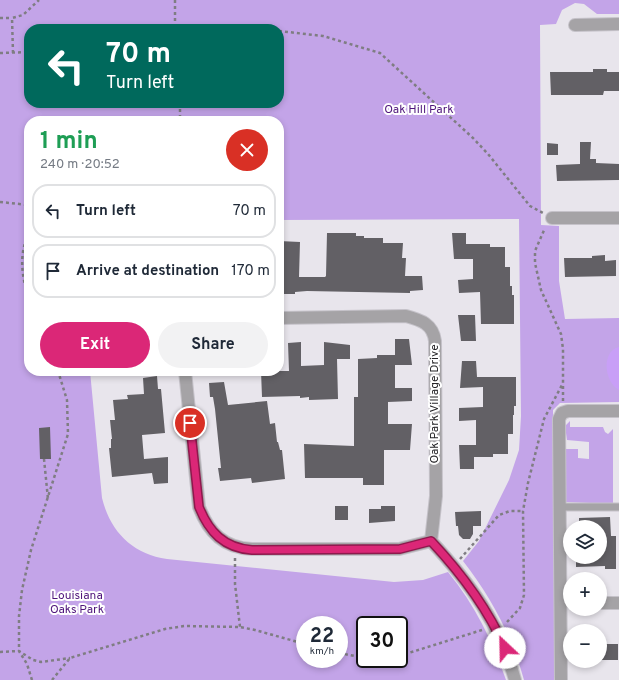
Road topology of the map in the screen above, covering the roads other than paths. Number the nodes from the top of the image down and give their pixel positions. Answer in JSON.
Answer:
{"nodes":[{"id":1,"x":619,"y":24,"type":"edge"},
{"id":2,"x":575,"y":25,"type":"dead end"},
{"id":3,"x":552,"y":218,"type":"road end"},
{"id":4,"x":619,"y":218,"type":"edge"},
{"id":5,"x":284,"y":318,"type":"edge"},
{"id":6,"x":186,"y":376,"type":"edge"},
{"id":7,"x":619,"y":411,"type":"edge"},
{"id":8,"x":561,"y":507,"type":"junction"},
{"id":9,"x":619,"y":507,"type":"edge"},
{"id":10,"x":431,"y":541,"type":"junction"},
{"id":11,"x":564,"y":572,"type":"edge"},
{"id":12,"x":607,"y":603,"type":"edge"},
{"id":13,"x":619,"y":603,"type":"edge"},
{"id":14,"x":564,"y":616,"type":"edge"},
{"id":15,"x":515,"y":680,"type":"edge"},
{"id":16,"x":560,"y":680,"type":"edge"}],
"edges":[{"from":1,"to":2,"type":"street"},
{"from":3,"to":4,"type":"street"},
{"from":5,"to":10,"type":"street","name":"Oak Park Village Drive"},
{"from":6,"to":10,"type":"street"},
{"from":7,"to":8,"type":"street"},
{"from":8,"to":9,"type":"lane"},
{"from":8,"to":11,"type":"street"},
{"from":10,"to":15,"type":"street"},
{"from":12,"to":13,"type":"street"},
{"from":14,"to":16,"type":"street"}]}
